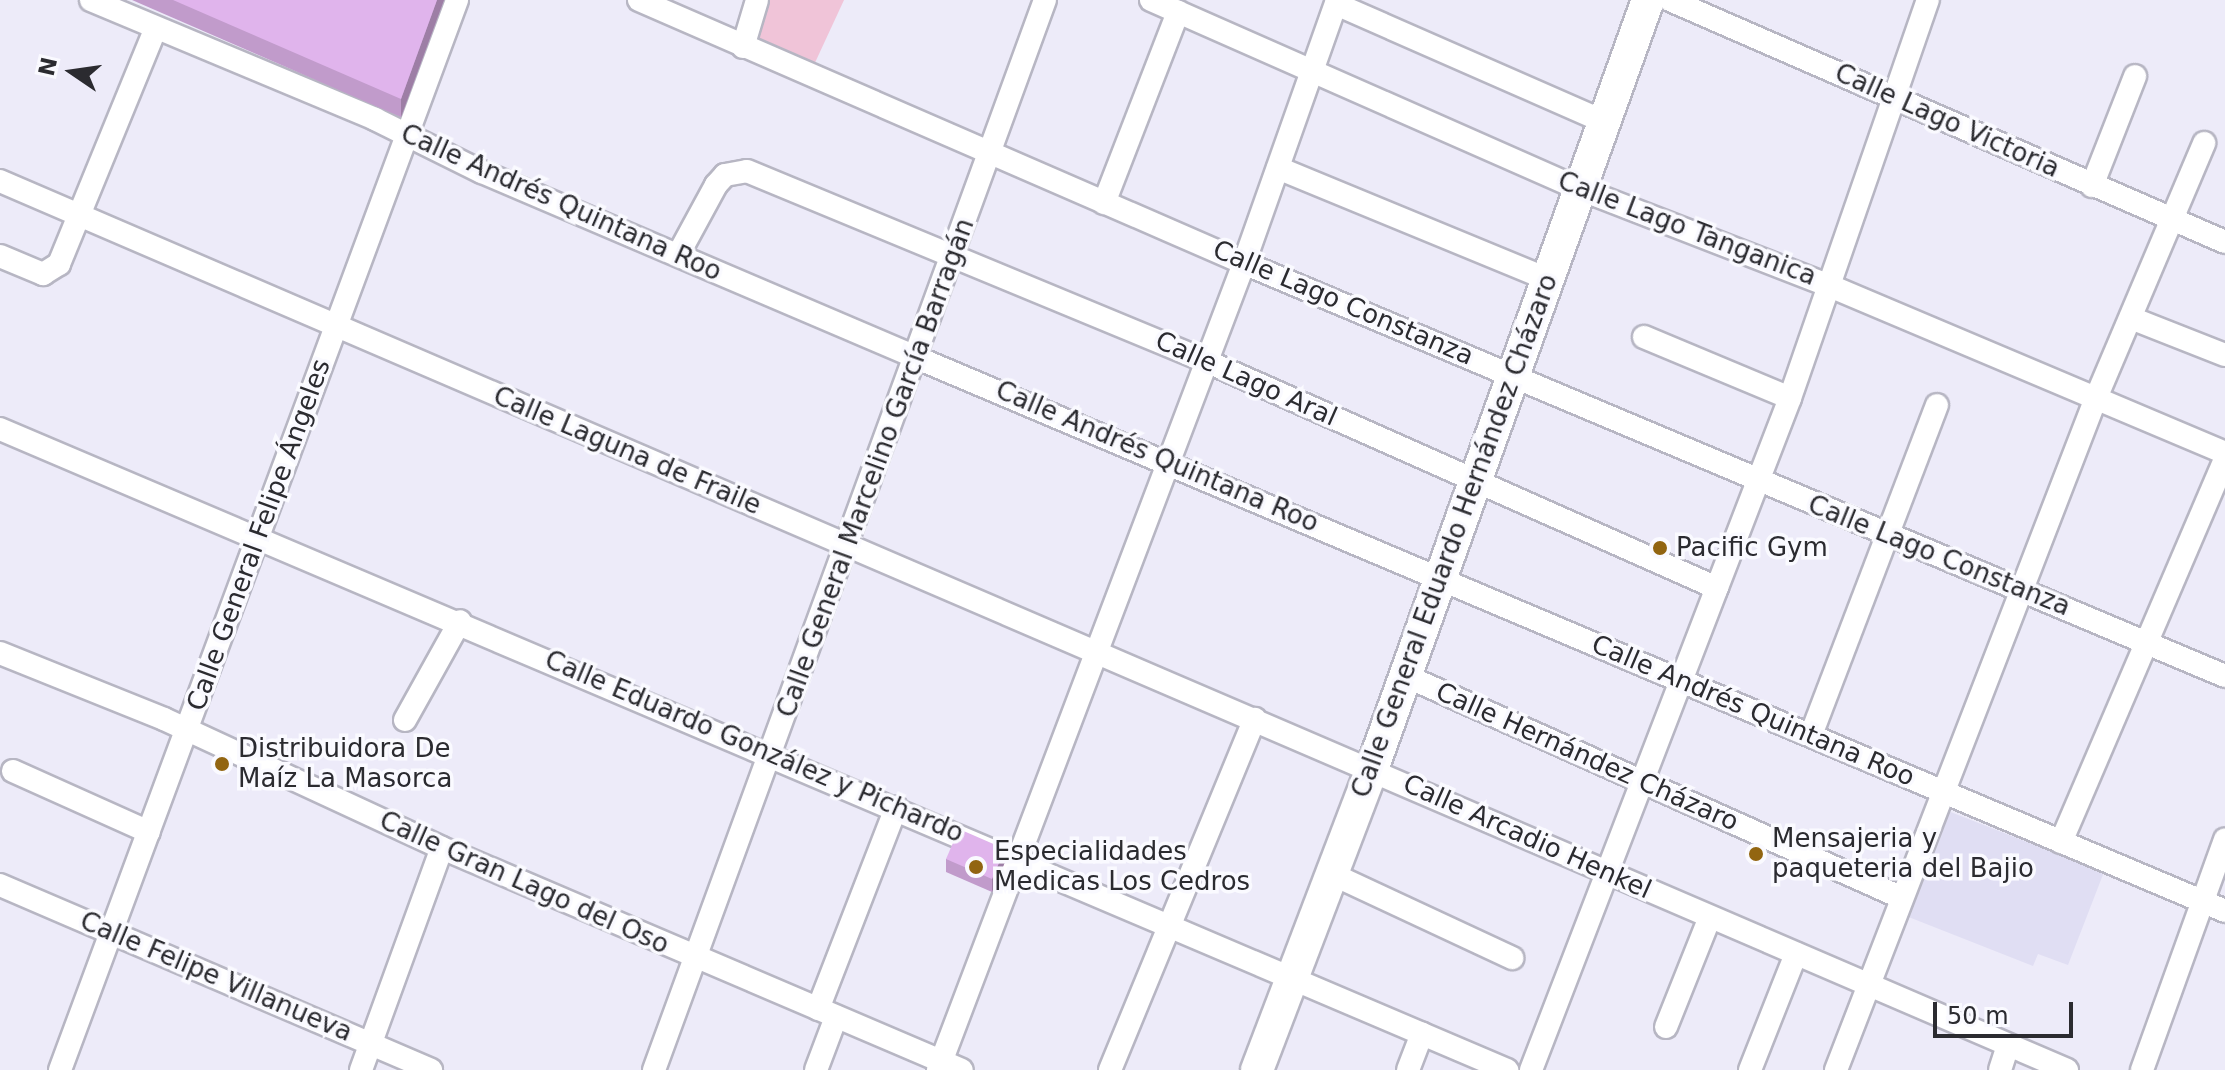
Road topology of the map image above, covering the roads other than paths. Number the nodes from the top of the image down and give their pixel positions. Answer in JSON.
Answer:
{"nodes":[{"id":1,"x":91,"y":0,"type":"edge"},
{"id":2,"x":457,"y":0,"type":"edge"},
{"id":3,"x":639,"y":0,"type":"edge"},
{"id":4,"x":757,"y":0,"type":"edge"},
{"id":5,"x":1045,"y":0,"type":"edge"},
{"id":6,"x":1151,"y":0,"type":"edge"},
{"id":7,"x":1648,"y":0,"type":"edge"},
{"id":8,"x":1670,"y":0,"type":"edge"},
{"id":9,"x":1928,"y":0,"type":"edge"},
{"id":10,"x":1337,"y":2,"type":"edge"},
{"id":11,"x":1178,"y":12,"type":"junction"},
{"id":12,"x":156,"y":28,"type":"junction"},
{"id":13,"x":743,"y":47,"type":"junction"},
{"id":14,"x":1311,"y":72,"type":"junction"},
{"id":15,"x":2135,"y":76,"type":"dead end"},
{"id":16,"x":1895,"y":97,"type":"junction"},
{"id":17,"x":1605,"y":122,"type":"junction"},
{"id":18,"x":409,"y":135,"type":"junction"},
{"id":19,"x":2204,"y":143,"type":"dead end"},
{"id":20,"x":988,"y":153,"type":"junction"},
{"id":21,"x":1278,"y":168,"type":"junction"},
{"id":22,"x":0,"y":181,"type":"edge"},
{"id":23,"x":2092,"y":186,"type":"junction"},
{"id":24,"x":1580,"y":189,"type":"junction"},
{"id":25,"x":1104,"y":203,"type":"junction"},
{"id":26,"x":78,"y":217,"type":"junction"},
{"id":27,"x":2173,"y":220,"type":"junction"},
{"id":28,"x":2225,"y":242,"type":"edge"},
{"id":29,"x":952,"y":253,"type":"junction"},
{"id":30,"x":678,"y":255,"type":"junction"},
{"id":31,"x":0,"y":256,"type":"edge"},
{"id":32,"x":1244,"y":263,"type":"junction"},
{"id":33,"x":1547,"y":279,"type":"junction"},
{"id":34,"x":1830,"y":286,"type":"junction"},
{"id":35,"x":2131,"y":318,"type":"junction"},
{"id":36,"x":337,"y":326,"type":"junction"},
{"id":37,"x":1644,"y":337,"type":"dead end"},
{"id":38,"x":2225,"y":355,"type":"edge"},
{"id":39,"x":915,"y":357,"type":"junction"},
{"id":40,"x":1206,"y":361,"type":"junction"},
{"id":41,"x":1514,"y":374,"type":"junction"},
{"id":42,"x":1790,"y":398,"type":"junction"},
{"id":43,"x":2096,"y":398,"type":"junction"},
{"id":44,"x":1937,"y":405,"type":"dead end"},
{"id":45,"x":0,"y":429,"type":"edge"},
{"id":46,"x":2225,"y":456,"type":"edge"},
{"id":47,"x":1169,"y":461,"type":"junction"},
{"id":48,"x":1476,"y":481,"type":"junction"},
{"id":49,"x":1758,"y":482,"type":"junction"},
{"id":50,"x":259,"y":535,"type":"junction"},
{"id":51,"x":1886,"y":535,"type":"junction"},
{"id":52,"x":847,"y":546,"type":"junction"},
{"id":53,"x":1442,"y":576,"type":"junction"},
{"id":54,"x":1717,"y":588,"type":"junction"},
{"id":55,"x":2021,"y":589,"type":"junction"},
{"id":56,"x":460,"y":621,"type":"junction"},
{"id":57,"x":2146,"y":641,"type":"junction"},
{"id":58,"x":1096,"y":652,"type":"junction"},
{"id":59,"x":0,"y":653,"type":"edge"},
{"id":60,"x":1406,"y":676,"type":"junction"},
{"id":61,"x":2225,"y":676,"type":"edge"},
{"id":62,"x":1682,"y":680,"type":"junction"},
{"id":63,"x":1255,"y":719,"type":"junction"},
{"id":64,"x":405,"y":720,"type":"dead end"},
{"id":65,"x":187,"y":731,"type":"junction"},
{"id":66,"x":1811,"y":735,"type":"junction"},
{"id":67,"x":773,"y":755,"type":"junction"},
{"id":68,"x":1372,"y":769,"type":"junction"},
{"id":69,"x":13,"y":771,"type":"dead end"},
{"id":70,"x":1642,"y":782,"type":"junction"},
{"id":71,"x":1941,"y":791,"type":"junction"},
{"id":72,"x":896,"y":808,"type":"junction"},
{"id":73,"x":149,"y":832,"type":"junction"},
{"id":74,"x":2225,"y":839,"type":"edge"},
{"id":75,"x":2061,"y":842,"type":"junction"},
{"id":76,"x":442,"y":848,"type":"junction"},
{"id":77,"x":1016,"y":860,"type":"junction"},
{"id":78,"x":1609,"y":872,"type":"junction"},
{"id":79,"x":1332,"y":874,"type":"junction"},
{"id":80,"x":0,"y":885,"type":"edge"},
{"id":81,"x":1900,"y":897,"type":"junction"},
{"id":82,"x":2202,"y":901,"type":"junction"},
{"id":83,"x":2225,"y":911,"type":"edge"},
{"id":84,"x":1710,"y":917,"type":"junction"},
{"id":85,"x":1169,"y":925,"type":"junction"},
{"id":86,"x":111,"y":932,"type":"junction"},
{"id":87,"x":1796,"y":954,"type":"junction"},
{"id":88,"x":1512,"y":958,"type":"dead end"},
{"id":89,"x":696,"y":959,"type":"junction"},
{"id":90,"x":1292,"y":978,"type":"junction"},
{"id":91,"x":1868,"y":986,"type":"junction"},
{"id":92,"x":827,"y":1013,"type":"junction"},
{"id":93,"x":1666,"y":1027,"type":"dead end"},
{"id":94,"x":1422,"y":1034,"type":"junction"},
{"id":95,"x":371,"y":1044,"type":"junction"},
{"id":96,"x":2008,"y":1046,"type":"junction"},
{"id":97,"x":939,"y":1065,"type":"edge"},
{"id":98,"x":60,"y":1070,"type":"edge"},
{"id":99,"x":361,"y":1070,"type":"edge"},
{"id":100,"x":431,"y":1070,"type":"edge"},
{"id":101,"x":654,"y":1070,"type":"edge"},
{"id":102,"x":816,"y":1070,"type":"edge"},
{"id":103,"x":962,"y":1070,"type":"edge"},
{"id":104,"x":1110,"y":1070,"type":"edge"},
{"id":105,"x":1257,"y":1070,"type":"edge"},
{"id":106,"x":1408,"y":1070,"type":"edge"},
{"id":107,"x":1507,"y":1070,"type":"edge"},
{"id":108,"x":1531,"y":1070,"type":"edge"},
{"id":109,"x":1750,"y":1070,"type":"edge"},
{"id":110,"x":1836,"y":1070,"type":"edge"},
{"id":111,"x":2000,"y":1070,"type":"edge"},
{"id":112,"x":2067,"y":1070,"type":"edge"},
{"id":113,"x":2142,"y":1070,"type":"edge"}],
"edges":[{"from":1,"to":12,"type":"street","name":"Calle Andrés Quintana Roo"},
{"from":2,"to":18,"type":"street","name":"Calle General Felipe Ángeles"},
{"from":3,"to":13,"type":"street","name":"Calle Lago Constanza"},
{"from":4,"to":13,"type":"street"},
{"from":5,"to":20,"type":"street","name":"Calle General Marcelino García Barragán"},
{"from":6,"to":11,"type":"street","name":"Calle Lago Tanganica"},
{"from":7,"to":17,"type":"main road","name":"Calle General Eduardo Hernández Cházaro"},
{"from":8,"to":16,"type":"street","name":"Calle Lago Victoria"},
{"from":9,"to":16,"type":"street"},
{"from":10,"to":14,"type":"street"},
{"from":10,"to":17,"type":"street"},
{"from":11,"to":14,"type":"street","name":"Calle Lago Tanganica"},
{"from":11,"to":25,"type":"street"},
{"from":12,"to":18,"type":"street","name":"Calle Andrés Quintana Roo"},
{"from":12,"to":26,"type":"street"},
{"from":13,"to":20,"type":"street","name":"Calle Lago Constanza"},
{"from":14,"to":21,"type":"street"},
{"from":14,"to":24,"type":"street","name":"Calle Lago Tanganica"},
{"from":15,"to":23,"type":"street"},
{"from":16,"to":23,"type":"street","name":"Calle Lago Victoria"},
{"from":16,"to":34,"type":"street"},
{"from":17,"to":24,"type":"main road","name":"Calle General Eduardo Hernández Cházaro"},
{"from":18,"to":30,"type":"street","name":"Calle Andrés Quintana Roo"},
{"from":18,"to":36,"type":"street","name":"Calle General Felipe Ángeles"},
{"from":19,"to":27,"type":"street"},
{"from":20,"to":25,"type":"street","name":"Calle Lago Constanza"},
{"from":20,"to":29,"type":"street","name":"Calle General Marcelino García Barragán"},
{"from":21,"to":32,"type":"street"},
{"from":21,"to":33,"type":"street"},
{"from":22,"to":26,"type":"street","name":"Calle Laguna de Fraile"},
{"from":23,"to":27,"type":"street","name":"Calle Lago Victoria"},
{"from":24,"to":33,"type":"main road","name":"Calle General Eduardo Hernández Cházaro"},
{"from":24,"to":34,"type":"street","name":"Calle Lago Tanganica"},
{"from":25,"to":32,"type":"street","name":"Calle Lago Constanza"},
{"from":26,"to":31,"type":"street"},
{"from":26,"to":36,"type":"street","name":"Calle Laguna de Fraile"},
{"from":27,"to":28,"type":"street","name":"Calle Lago Victoria"},
{"from":27,"to":35,"type":"street"},
{"from":29,"to":30,"type":"street","name":"Calle Lago Aral"},
{"from":29,"to":39,"type":"street","name":"Calle General Marcelino García Barragán"},
{"from":29,"to":40,"type":"street","name":"Calle Lago Aral"},
{"from":30,"to":39,"type":"street","name":"Calle Andrés Quintana Roo"},
{"from":32,"to":40,"type":"street"},
{"from":32,"to":41,"type":"street","name":"Calle Lago Constanza"},
{"from":33,"to":41,"type":"main road","name":"Calle General Eduardo Hernández Cházaro"},
{"from":34,"to":42,"type":"street"},
{"from":34,"to":43,"type":"street","name":"Calle Lago Tanganica"},
{"from":35,"to":38,"type":"street"},
{"from":35,"to":43,"type":"street"},
{"from":36,"to":50,"type":"street","name":"Calle General Felipe Ángeles"},
{"from":36,"to":52,"type":"street","name":"Calle Laguna de Fraile"},
{"from":37,"to":42,"type":"street"},
{"from":39,"to":47,"type":"street","name":"Calle Andrés Quintana Roo"},
{"from":39,"to":52,"type":"street","name":"Calle General Marcelino García Barragán"},
{"from":40,"to":47,"type":"street"},
{"from":40,"to":48,"type":"street","name":"Calle Lago Aral"},
{"from":41,"to":48,"type":"main road","name":"Calle General Eduardo Hernández Cházaro"},
{"from":41,"to":49,"type":"street","name":"Calle Lago Constanza"},
{"from":42,"to":49,"type":"street"},
{"from":43,"to":46,"type":"street","name":"Calle Lago Tanganica"},
{"from":43,"to":55,"type":"street"},
{"from":44,"to":51,"type":"street"},
{"from":45,"to":50,"type":"street","name":"Calle Eduardo González y Pichardo"},
{"from":46,"to":57,"type":"street","name":"Calle Lago Tanganica"},
{"from":47,"to":53,"type":"street","name":"Calle Andrés Quintana Roo"},
{"from":47,"to":58,"type":"street"},
{"from":48,"to":53,"type":"main road","name":"Calle General Eduardo Hernández Cházaro"},
{"from":48,"to":54,"type":"street","name":"Calle Lago Aral"},
{"from":49,"to":51,"type":"street","name":"Calle Lago Constanza"},
{"from":49,"to":54,"type":"street"},
{"from":50,"to":56,"type":"street","name":"Calle Eduardo González y Pichardo"},
{"from":50,"to":65,"type":"street","name":"Calle General Felipe Ángeles"},
{"from":51,"to":55,"type":"street","name":"Calle Lago Constanza"},
{"from":51,"to":66,"type":"street"},
{"from":52,"to":58,"type":"street","name":"Calle Laguna de Fraile"},
{"from":52,"to":67,"type":"street","name":"Calle General Marcelino García Barragán"},
{"from":53,"to":60,"type":"main road","name":"Calle General Eduardo Hernández Cházaro"},
{"from":53,"to":62,"type":"street","name":"Calle Andrés Quintana Roo"},
{"from":54,"to":62,"type":"street"},
{"from":55,"to":57,"type":"street","name":"Calle Lago Constanza"},
{"from":55,"to":71,"type":"street"},
{"from":56,"to":64,"type":"street"},
{"from":56,"to":67,"type":"street","name":"Calle Eduardo González y Pichardo"},
{"from":57,"to":61,"type":"street","name":"Calle Lago Constanza"},
{"from":57,"to":75,"type":"street","name":"Calle Lago Tanganica"},
{"from":58,"to":63,"type":"street","name":"Calle Laguna de Fraile"},
{"from":58,"to":77,"type":"street"},
{"from":59,"to":65,"type":"street","name":"Calle Gran Lago del Oso"},
{"from":60,"to":68,"type":"main road","name":"Calle General Eduardo Hernández Cházaro"},
{"from":60,"to":70,"type":"street","name":"Calle Hernández Cházaro"},
{"from":62,"to":66,"type":"street","name":"Calle Andrés Quintana Roo"},
{"from":62,"to":70,"type":"street"},
{"from":63,"to":68,"type":"street","name":"Calle Arcadio Henkel"},
{"from":63,"to":85,"type":"street"},
{"from":65,"to":73,"type":"street","name":"Calle General Felipe Ángeles"},
{"from":65,"to":76,"type":"street","name":"Calle Gran Lago del Oso"},
{"from":66,"to":71,"type":"street","name":"Calle Andrés Quintana Roo"},
{"from":67,"to":72,"type":"street","name":"Calle Eduardo González y Pichardo"},
{"from":67,"to":89,"type":"street","name":"Calle General Marcelino García Barragán"},
{"from":68,"to":78,"type":"street","name":"Calle Arcadio Henkel"},
{"from":68,"to":79,"type":"main road","name":"Calle General Eduardo Hernández Cházaro"},
{"from":69,"to":73,"type":"street"},
{"from":70,"to":78,"type":"street"},
{"from":70,"to":81,"type":"street","name":"Calle Hernández Cházaro"},
{"from":71,"to":75,"type":"street","name":"Calle Andrés Quintana Roo"},
{"from":71,"to":81,"type":"street"},
{"from":72,"to":77,"type":"street","name":"Calle Eduardo González y Pichardo"},
{"from":72,"to":92,"type":"street"},
{"from":73,"to":86,"type":"street","name":"Calle General Felipe Ángeles"},
{"from":74,"to":82,"type":"street"},
{"from":75,"to":82,"type":"street","name":"Calle Andrés Quintana Roo"},
{"from":76,"to":89,"type":"street","name":"Calle Gran Lago del Oso"},
{"from":76,"to":95,"type":"street"},
{"from":77,"to":85,"type":"street","name":"Calle Eduardo González y Pichardo"},
{"from":77,"to":97,"type":"street"},
{"from":78,"to":84,"type":"street","name":"Calle Arcadio Henkel"},
{"from":78,"to":108,"type":"street"},
{"from":79,"to":88,"type":"street"},
{"from":79,"to":90,"type":"main road","name":"Calle General Eduardo Hernández Cházaro"},
{"from":80,"to":86,"type":"street","name":"Calle Felipe Villanueva"},
{"from":81,"to":91,"type":"street"},
{"from":82,"to":83,"type":"street","name":"Calle Andrés Quintana Roo"},
{"from":82,"to":113,"type":"street"},
{"from":84,"to":87,"type":"street","name":"Calle Arcadio Henkel"},
{"from":84,"to":93,"type":"street"},
{"from":85,"to":90,"type":"street","name":"Calle Eduardo González y Pichardo"},
{"from":85,"to":104,"type":"street"},
{"from":86,"to":95,"type":"street","name":"Calle Felipe Villanueva"},
{"from":86,"to":98,"type":"street","name":"Calle General Felipe Ángeles"},
{"from":87,"to":91,"type":"street","name":"Calle Arcadio Henkel"},
{"from":87,"to":109,"type":"street"},
{"from":89,"to":92,"type":"street","name":"Calle Gran Lago del Oso"},
{"from":89,"to":101,"type":"street","name":"Calle General Marcelino García Barragán"},
{"from":90,"to":94,"type":"street","name":"Calle Eduardo González y Pichardo"},
{"from":90,"to":105,"type":"main road","name":"Calle General Eduardo Hernández Cházaro"},
{"from":91,"to":96,"type":"street","name":"Calle Arcadio Henkel"},
{"from":91,"to":110,"type":"street"},
{"from":92,"to":97,"type":"street","name":"Calle Gran Lago del Oso"},
{"from":92,"to":102,"type":"street"},
{"from":94,"to":106,"type":"street"},
{"from":94,"to":107,"type":"street","name":"Calle Eduardo González y Pichardo"},
{"from":95,"to":99,"type":"street"},
{"from":95,"to":100,"type":"street","name":"Calle Felipe Villanueva"},
{"from":96,"to":111,"type":"street"},
{"from":96,"to":112,"type":"street","name":"Calle Arcadio Henkel"},
{"from":97,"to":103,"type":"street","name":"Calle Gran Lago del Oso"}]}
